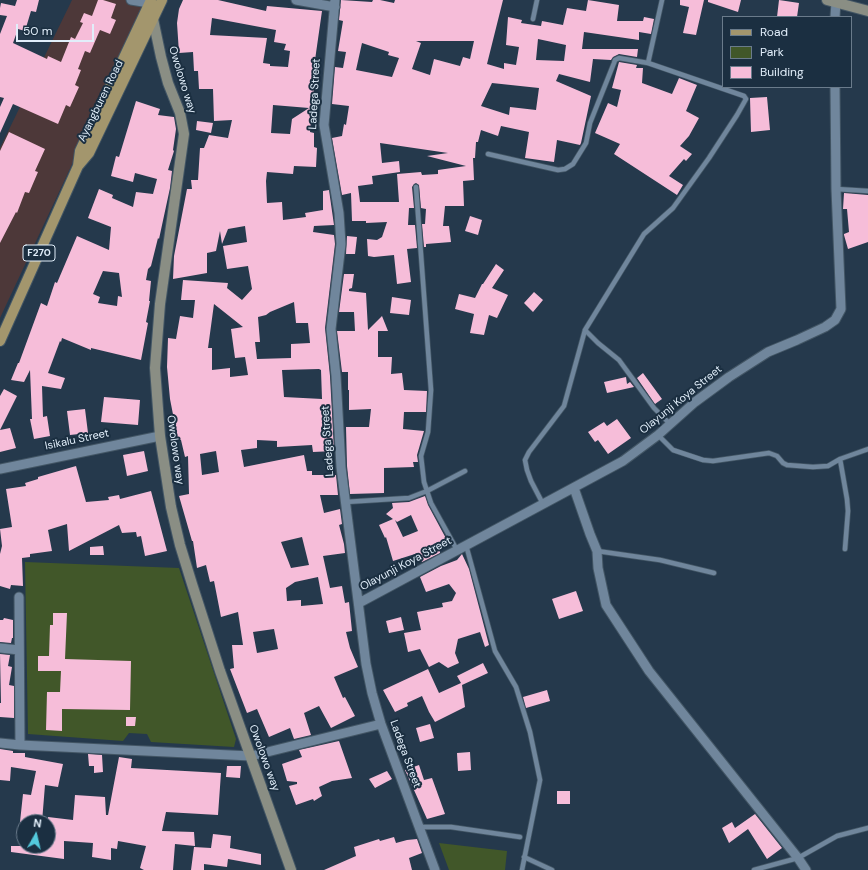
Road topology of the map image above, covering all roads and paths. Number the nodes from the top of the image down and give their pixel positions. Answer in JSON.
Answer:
{"nodes":[{"id":1,"x":131,"y":0,"type":"edge"},
{"id":2,"x":162,"y":0,"type":"edge"},
{"id":3,"x":296,"y":0,"type":"edge"},
{"id":4,"x":537,"y":0,"type":"edge"},
{"id":5,"x":662,"y":0,"type":"edge"},
{"id":6,"x":150,"y":1,"type":"edge"},
{"id":7,"x":832,"y":1,"type":"edge"},
{"id":8,"x":335,"y":3,"type":"edge"},
{"id":9,"x":868,"y":11,"type":"edge"},
{"id":10,"x":835,"y":16,"type":"edge"},
{"id":11,"x":153,"y":19,"type":"junction"},
{"id":12,"x":533,"y":19,"type":"dead end"},
{"id":13,"x":648,"y":63,"type":"junction"},
{"id":14,"x":835,"y":88,"type":"edge"},
{"id":15,"x":488,"y":154,"type":"dead end"},
{"id":16,"x":78,"y":166,"type":"junction"},
{"id":17,"x":416,"y":187,"type":"dead end"},
{"id":18,"x":836,"y":190,"type":"junction"},
{"id":19,"x":868,"y":192,"type":"edge"},
{"id":20,"x":585,"y":330,"type":"junction"},
{"id":21,"x":1,"y":334,"type":"edge"},
{"id":22,"x":670,"y":424,"type":"junction"},
{"id":23,"x":658,"y":435,"type":"junction"},
{"id":24,"x":160,"y":436,"type":"junction"},
{"id":25,"x":868,"y":449,"type":"edge"},
{"id":26,"x":840,"y":459,"type":"junction"},
{"id":27,"x":0,"y":468,"type":"edge"},
{"id":28,"x":466,"y":471,"type":"dead end"},
{"id":29,"x":574,"y":488,"type":"junction"},
{"id":30,"x":427,"y":491,"type":"junction"},
{"id":31,"x":345,"y":502,"type":"junction"},
{"id":32,"x":543,"y":504,"type":"junction"},
{"id":33,"x":466,"y":545,"type":"junction"},
{"id":34,"x":845,"y":549,"type":"dead end"},
{"id":35,"x":457,"y":550,"type":"junction"},
{"id":36,"x":597,"y":551,"type":"junction"},
{"id":37,"x":714,"y":573,"type":"dead end"},
{"id":38,"x":19,"y":598,"type":"dead end"},
{"id":39,"x":359,"y":603,"type":"junction"},
{"id":40,"x":0,"y":648,"type":"edge"},
{"id":41,"x":19,"y":650,"type":"junction"},
{"id":42,"x":381,"y":724,"type":"junction"},
{"id":43,"x":0,"y":742,"type":"edge"},
{"id":44,"x":20,"y":745,"type":"junction"},
{"id":45,"x":251,"y":756,"type":"junction"},
{"id":46,"x":419,"y":827,"type":"junction"},
{"id":47,"x":868,"y":828,"type":"edge"},
{"id":48,"x":520,"y":837,"type":"dead end"},
{"id":49,"x":524,"y":857,"type":"junction"},
{"id":50,"x":798,"y":858,"type":"junction"},
{"id":51,"x":291,"y":870,"type":"edge"},
{"id":52,"x":435,"y":870,"type":"edge"},
{"id":53,"x":522,"y":870,"type":"edge"},
{"id":54,"x":552,"y":870,"type":"edge"},
{"id":55,"x":754,"y":870,"type":"edge"},
{"id":56,"x":806,"y":870,"type":"edge"}],
"edges":[{"from":1,"to":6,"type":"street"},
{"from":2,"to":11,"type":"main road","name":"Ayangburen Road","number":"F270"},
{"from":3,"to":8,"type":"street"},
{"from":4,"to":12,"type":"lane"},
{"from":5,"to":13,"type":"lane"},
{"from":6,"to":16,"type":"main road","name":"Ayangburen Road","number":"F270"},
{"from":7,"to":9,"type":"street"},
{"from":7,"to":10,"type":"street"},
{"from":8,"to":31,"type":"street","name":"Ladega Street"},
{"from":11,"to":16,"type":"main road","name":"Ayangburen Road","number":"F270"},
{"from":11,"to":24,"type":"street","name":"Owolowo way"},
{"from":13,"to":15,"type":"lane"},
{"from":13,"to":20,"type":"lane"},
{"from":14,"to":18,"type":"street","name":"Olayunji Koya Street"},
{"from":16,"to":21,"type":"main road","name":"Ayangburen Road","number":"F270"},
{"from":17,"to":30,"type":"lane"},
{"from":18,"to":19,"type":"lane"},
{"from":18,"to":22,"type":"street","name":"Olayunji Koya Street"},
{"from":20,"to":22,"type":"lane"},
{"from":20,"to":32,"type":"lane"},
{"from":22,"to":23,"type":"street","name":"Olayunji Koya Street"},
{"from":23,"to":26,"type":"lane"},
{"from":23,"to":29,"type":"street","name":"Olayunji Koya Street"},
{"from":24,"to":27,"type":"street","name":"Isikalu Street"},
{"from":24,"to":45,"type":"street","name":"Owolowo way"},
{"from":25,"to":26,"type":"lane"},
{"from":26,"to":34,"type":"lane"},
{"from":28,"to":30,"type":"lane"},
{"from":29,"to":32,"type":"street","name":"Olayunji Koya Street"},
{"from":29,"to":36,"type":"street"},
{"from":30,"to":31,"type":"lane"},
{"from":30,"to":35,"type":"lane"},
{"from":31,"to":39,"type":"street","name":"Ladega Street"},
{"from":32,"to":33,"type":"street","name":"Olayunji Koya Street"},
{"from":33,"to":35,"type":"street","name":"Olayunji Koya Street"},
{"from":33,"to":49,"type":"lane"},
{"from":35,"to":39,"type":"street","name":"Olayunji Koya Street"},
{"from":36,"to":37,"type":"lane"},
{"from":36,"to":50,"type":"street"},
{"from":38,"to":41,"type":"street"},
{"from":39,"to":42,"type":"street","name":"Ladega Street"},
{"from":40,"to":41,"type":"street"},
{"from":41,"to":44,"type":"street"},
{"from":42,"to":45,"type":"street"},
{"from":42,"to":46,"type":"street","name":"Ladega Street"},
{"from":43,"to":44,"type":"street"},
{"from":44,"to":45,"type":"street"},
{"from":45,"to":51,"type":"street","name":"Owolowo way"},
{"from":46,"to":48,"type":"lane"},
{"from":46,"to":52,"type":"street","name":"Ladega Street"},
{"from":47,"to":50,"type":"lane"},
{"from":49,"to":53,"type":"lane"},
{"from":49,"to":54,"type":"lane"},
{"from":50,"to":55,"type":"lane"},
{"from":50,"to":56,"type":"street"}]}
